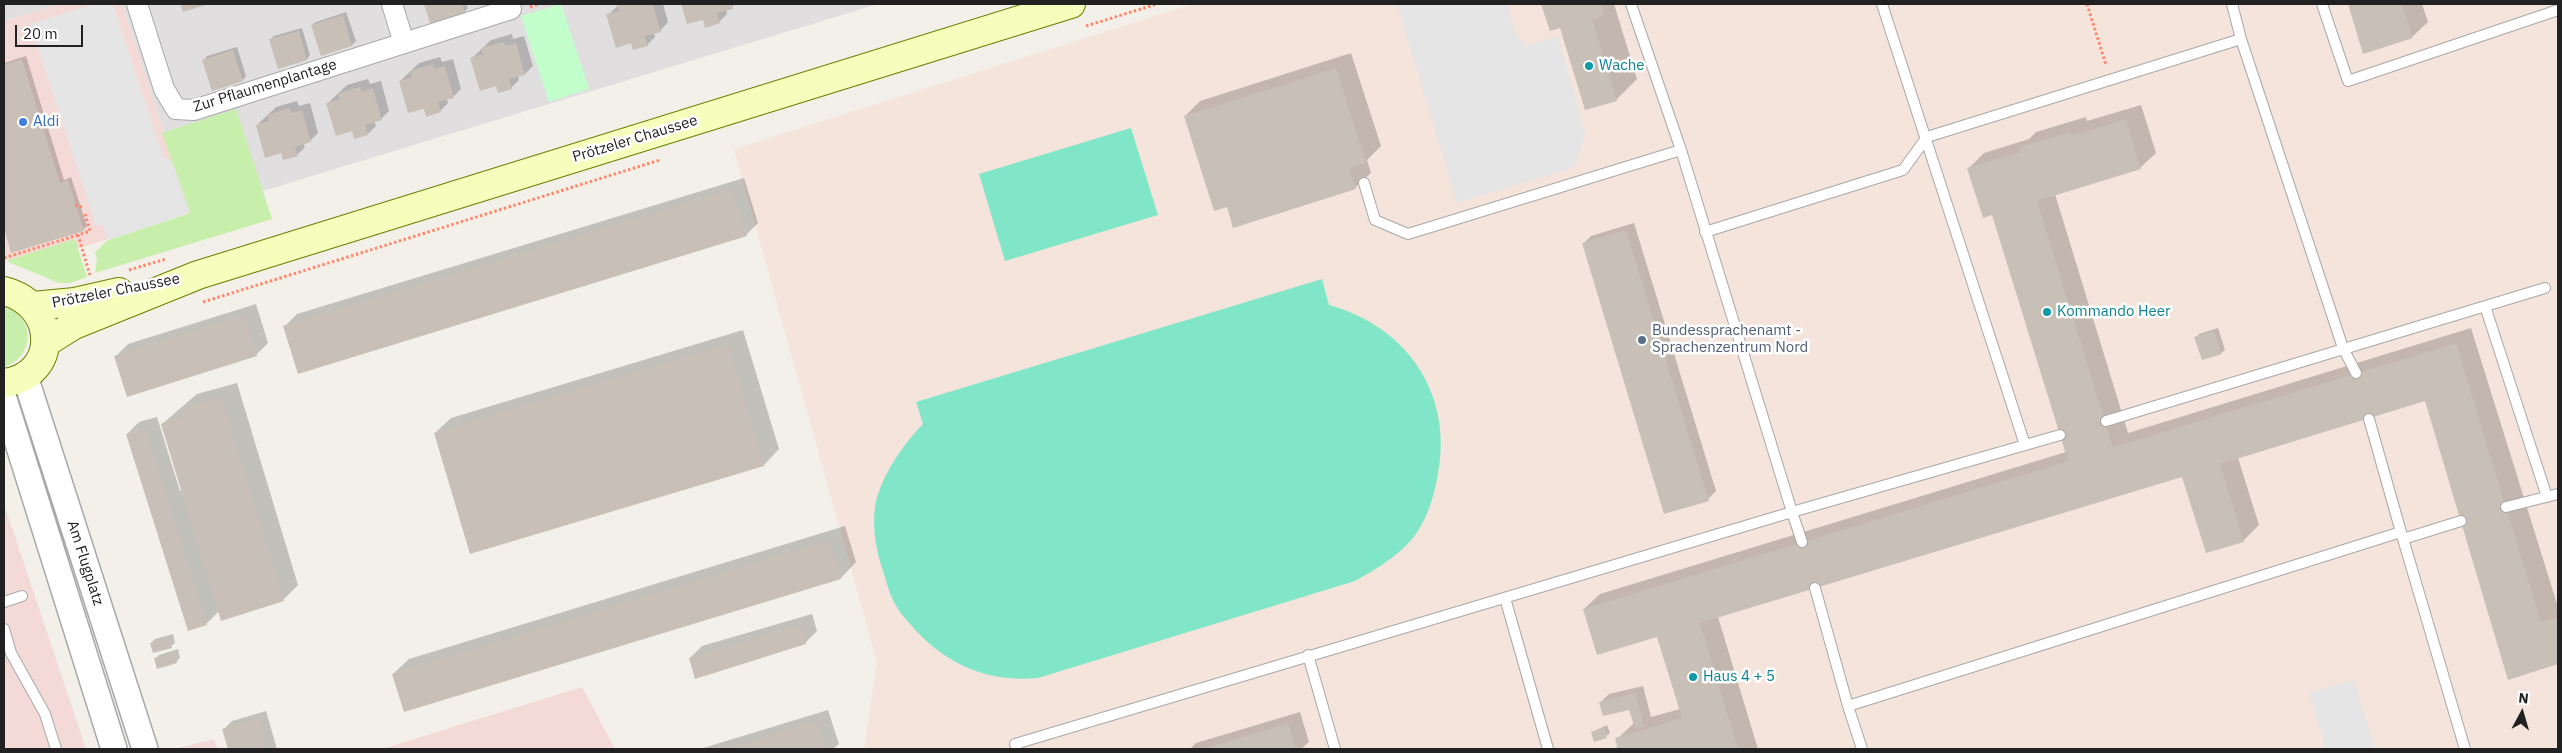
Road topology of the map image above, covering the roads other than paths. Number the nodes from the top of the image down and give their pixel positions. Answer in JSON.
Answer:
{"nodes":[{"id":1,"x":137,"y":4,"type":"edge"},
{"id":2,"x":392,"y":4,"type":"edge"},
{"id":3,"x":1071,"y":4,"type":"edge"},
{"id":4,"x":1631,"y":4,"type":"edge"},
{"id":5,"x":1640,"y":4,"type":"edge"},
{"id":6,"x":1882,"y":4,"type":"edge"},
{"id":7,"x":2232,"y":4,"type":"edge"},
{"id":8,"x":2322,"y":4,"type":"edge"},
{"id":9,"x":511,"y":9,"type":"dead end"},
{"id":10,"x":2558,"y":10,"type":"edge"},
{"id":11,"x":1637,"y":20,"type":"junction"},
{"id":12,"x":2241,"y":39,"type":"junction"},
{"id":13,"x":404,"y":43,"type":"junction"},
{"id":14,"x":1927,"y":137,"type":"junction"},
{"id":15,"x":1681,"y":150,"type":"junction"},
{"id":16,"x":1364,"y":182,"type":"dead end"},
{"id":17,"x":1705,"y":232,"type":"junction"},
{"id":18,"x":198,"y":275,"type":"junction"},
{"id":19,"x":2545,"y":288,"type":"dead end"},
{"id":20,"x":4,"y":291,"type":"edge"},
{"id":21,"x":33,"y":306,"type":"junction"},
{"id":22,"x":2484,"y":306,"type":"junction"},
{"id":23,"x":45,"y":343,"type":"junction"},
{"id":24,"x":2343,"y":348,"type":"junction"},
{"id":25,"x":2356,"y":373,"type":"dead end"},
{"id":26,"x":14,"y":380,"type":"edge"},
{"id":27,"x":4,"y":399,"type":"edge"},
{"id":28,"x":2369,"y":419,"type":"dead end"},
{"id":29,"x":2106,"y":421,"type":"dead end"},
{"id":30,"x":2060,"y":435,"type":"dead end"},
{"id":31,"x":2025,"y":445,"type":"junction"},
{"id":32,"x":2558,"y":494,"type":"edge"},
{"id":33,"x":2547,"y":497,"type":"junction"},
{"id":34,"x":2506,"y":507,"type":"dead end"},
{"id":35,"x":1792,"y":512,"type":"junction"},
{"id":36,"x":2461,"y":521,"type":"dead end"},
{"id":37,"x":2402,"y":536,"type":"junction"},
{"id":38,"x":1802,"y":542,"type":"dead end"},
{"id":39,"x":1815,"y":588,"type":"dead end"},
{"id":40,"x":22,"y":596,"type":"dead end"},
{"id":41,"x":1505,"y":598,"type":"junction"},
{"id":42,"x":4,"y":602,"type":"edge"},
{"id":43,"x":4,"y":629,"type":"edge"},
{"id":44,"x":1308,"y":655,"type":"junction"},
{"id":45,"x":1848,"y":706,"type":"junction"},
{"id":46,"x":56,"y":749,"type":"edge"},
{"id":47,"x":114,"y":749,"type":"edge"},
{"id":48,"x":145,"y":749,"type":"edge"},
{"id":49,"x":1016,"y":749,"type":"edge"},
{"id":50,"x":1335,"y":749,"type":"edge"},
{"id":51,"x":1548,"y":749,"type":"edge"},
{"id":52,"x":1862,"y":749,"type":"edge"},
{"id":53,"x":2465,"y":749,"type":"edge"}],
"edges":[{"from":1,"to":13,"type":"street","name":"Zur Pflaumenplantage"},
{"from":2,"to":13,"type":"street"},
{"from":3,"to":18,"type":"main road","name":"Prötzeler Chaussee"},
{"from":4,"to":11,"type":"lane"},
{"from":5,"to":11,"type":"lane"},
{"from":6,"to":14,"type":"lane"},
{"from":7,"to":12,"type":"lane"},
{"from":8,"to":10,"type":"lane"},
{"from":9,"to":13,"type":"street","name":"Zur Pflaumenplantage"},
{"from":11,"to":15,"type":"lane"},
{"from":12,"to":14,"type":"lane"},
{"from":12,"to":24,"type":"lane"},
{"from":14,"to":17,"type":"lane"},
{"from":14,"to":31,"type":"lane"},
{"from":15,"to":16,"type":"lane"},
{"from":15,"to":17,"type":"lane"},
{"from":17,"to":35,"type":"lane"},
{"from":18,"to":21,"type":"main road","name":"Prötzeler Chaussee"},
{"from":18,"to":23,"type":"main road","name":"Prötzeler Chaussee"},
{"from":19,"to":22,"type":"lane"},
{"from":20,"to":21,"type":"main road","name":"Prötzeler Chaussee"},
{"from":21,"to":23,"type":"main road","name":"Prötzeler Chaussee"},
{"from":22,"to":24,"type":"lane"},
{"from":22,"to":33,"type":"lane"},
{"from":23,"to":26,"type":"main road"},
{"from":24,"to":25,"type":"lane"},
{"from":24,"to":29,"type":"lane"},
{"from":26,"to":48,"type":"street","name":"Am Flugplatz"},
{"from":27,"to":47,"type":"street","name":"Am Flugplatz"},
{"from":28,"to":37,"type":"lane"},
{"from":30,"to":31,"type":"lane"},
{"from":31,"to":35,"type":"lane"},
{"from":32,"to":33,"type":"lane"},
{"from":33,"to":34,"type":"lane"},
{"from":35,"to":38,"type":"lane"},
{"from":35,"to":41,"type":"lane"},
{"from":36,"to":37,"type":"lane"},
{"from":37,"to":45,"type":"lane"},
{"from":37,"to":53,"type":"lane"},
{"from":39,"to":45,"type":"lane"},
{"from":40,"to":42,"type":"lane"},
{"from":41,"to":44,"type":"lane"},
{"from":41,"to":51,"type":"lane"},
{"from":43,"to":46,"type":"lane"},
{"from":44,"to":49,"type":"lane"},
{"from":44,"to":50,"type":"lane"},
{"from":45,"to":52,"type":"lane"}]}
